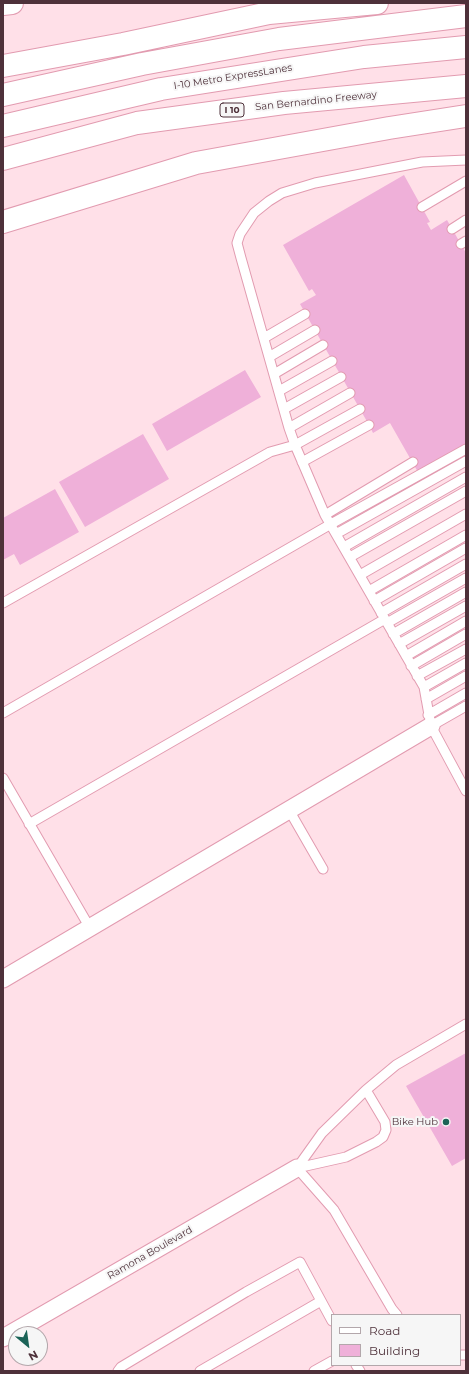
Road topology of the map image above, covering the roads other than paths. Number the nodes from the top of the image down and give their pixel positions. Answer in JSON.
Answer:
{"nodes":[{"id":1,"x":12,"y":3,"type":"edge"},
{"id":2,"x":377,"y":3,"type":"edge"},
{"id":3,"x":3,"y":4,"type":"edge"},
{"id":4,"x":466,"y":16,"type":"edge"},
{"id":5,"x":466,"y":47,"type":"edge"},
{"id":6,"x":3,"y":66,"type":"edge"},
{"id":7,"x":466,"y":86,"type":"edge"},
{"id":8,"x":3,"y":95,"type":"edge"},
{"id":9,"x":466,"y":116,"type":"edge"},
{"id":10,"x":3,"y":126,"type":"edge"},
{"id":11,"x":3,"y":159,"type":"edge"},
{"id":12,"x":466,"y":160,"type":"edge"},
{"id":13,"x":466,"y":181,"type":"edge"},
{"id":14,"x":422,"y":206,"type":"dead end"},
{"id":15,"x":466,"y":220,"type":"edge"},
{"id":16,"x":3,"y":222,"type":"edge"},
{"id":17,"x":452,"y":229,"type":"dead end"},
{"id":18,"x":305,"y":314,"type":"dead end"},
{"id":19,"x":315,"y":330,"type":"dead end"},
{"id":20,"x":264,"y":338,"type":"junction"},
{"id":21,"x":323,"y":345,"type":"dead end"},
{"id":22,"x":269,"y":357,"type":"junction"},
{"id":23,"x":332,"y":361,"type":"dead end"},
{"id":24,"x":274,"y":374,"type":"junction"},
{"id":25,"x":341,"y":377,"type":"dead end"},
{"id":26,"x":279,"y":391,"type":"junction"},
{"id":27,"x":350,"y":393,"type":"dead end"},
{"id":28,"x":284,"y":409,"type":"junction"},
{"id":29,"x":360,"y":409,"type":"dead end"},
{"id":30,"x":369,"y":425,"type":"dead end"},
{"id":31,"x":289,"y":428,"type":"junction"},
{"id":32,"x":295,"y":445,"type":"junction"},
{"id":33,"x":466,"y":449,"type":"edge"},
{"id":34,"x":466,"y":461,"type":"edge"},
{"id":35,"x":302,"y":462,"type":"junction"},
{"id":36,"x":413,"y":462,"type":"dead end"},
{"id":37,"x":466,"y":477,"type":"edge"},
{"id":38,"x":466,"y":490,"type":"edge"},
{"id":39,"x":466,"y":514,"type":"edge"},
{"id":40,"x":325,"y":515,"type":"junction"},
{"id":41,"x":331,"y":524,"type":"junction"},
{"id":42,"x":336,"y":534,"type":"junction"},
{"id":43,"x":466,"y":535,"type":"edge"},
{"id":44,"x":344,"y":547,"type":"junction"},
{"id":45,"x":466,"y":548,"type":"edge"},
{"id":46,"x":350,"y":557,"type":"junction"},
{"id":47,"x":466,"y":564,"type":"edge"},
{"id":48,"x":360,"y":574,"type":"junction"},
{"id":49,"x":466,"y":578,"type":"edge"},
{"id":50,"x":368,"y":591,"type":"junction"},
{"id":51,"x":466,"y":592,"type":"edge"},
{"id":52,"x":374,"y":601,"type":"junction"},
{"id":53,"x":3,"y":603,"type":"edge"},
{"id":54,"x":466,"y":606,"type":"edge"},
{"id":55,"x":384,"y":618,"type":"junction"},
{"id":56,"x":466,"y":621,"type":"edge"},
{"id":57,"x":393,"y":634,"type":"junction"},
{"id":58,"x":466,"y":634,"type":"edge"},
{"id":59,"x":399,"y":644,"type":"junction"},
{"id":60,"x":466,"y":649,"type":"edge"},
{"id":61,"x":406,"y":656,"type":"junction"},
{"id":62,"x":466,"y":663,"type":"edge"},
{"id":63,"x":411,"y":666,"type":"junction"},
{"id":64,"x":417,"y":676,"type":"junction"},
{"id":65,"x":466,"y":676,"type":"edge"},
{"id":66,"x":424,"y":687,"type":"junction"},
{"id":67,"x":466,"y":693,"type":"edge"},
{"id":68,"x":426,"y":699,"type":"junction"},
{"id":69,"x":466,"y":706,"type":"edge"},
{"id":70,"x":3,"y":713,"type":"edge"},
{"id":71,"x":429,"y":721,"type":"junction"},
{"id":72,"x":3,"y":778,"type":"edge"},
{"id":73,"x":466,"y":791,"type":"edge"},
{"id":74,"x":289,"y":810,"type":"junction"},
{"id":75,"x":29,"y":824,"type":"junction"},
{"id":76,"x":323,"y":869,"type":"dead end"},
{"id":77,"x":90,"y":928,"type":"junction"},
{"id":78,"x":3,"y":979,"type":"edge"},
{"id":79,"x":466,"y":1024,"type":"edge"},
{"id":80,"x":366,"y":1090,"type":"junction"},
{"id":81,"x":297,"y":1168,"type":"junction"},
{"id":82,"x":321,"y":1301,"type":"junction"},
{"id":83,"x":396,"y":1314,"type":"edge"},
{"id":84,"x":331,"y":1319,"type":"edge"},
{"id":85,"x":3,"y":1338,"type":"edge"},
{"id":86,"x":331,"y":1362,"type":"edge"},
{"id":87,"x":118,"y":1371,"type":"edge"},
{"id":88,"x":200,"y":1371,"type":"edge"},
{"id":89,"x":314,"y":1371,"type":"edge"}],
"edges":[{"from":1,"to":3,"type":"highway"},
{"from":2,"to":6,"type":"highway"},
{"from":4,"to":8,"type":"highway"},
{"from":5,"to":10,"type":"highway","name":"I-10 Metro ExpressLanes"},
{"from":7,"to":11,"type":"highway","name":"San Bernardino Freeway","number":"I 10"},
{"from":9,"to":16,"type":"highway"},
{"from":12,"to":20,"type":"lane"},
{"from":13,"to":14,"type":"lane"},
{"from":15,"to":17,"type":"lane"},
{"from":18,"to":20,"type":"lane"},
{"from":19,"to":22,"type":"lane"},
{"from":20,"to":22,"type":"lane"},
{"from":21,"to":24,"type":"lane"},
{"from":22,"to":24,"type":"lane"},
{"from":23,"to":26,"type":"lane"},
{"from":24,"to":26,"type":"lane"},
{"from":25,"to":28,"type":"lane"},
{"from":26,"to":28,"type":"lane"},
{"from":27,"to":31,"type":"lane"},
{"from":28,"to":31,"type":"lane"},
{"from":29,"to":32,"type":"lane"},
{"from":30,"to":35,"type":"lane"},
{"from":31,"to":32,"type":"lane"},
{"from":32,"to":35,"type":"lane"},
{"from":32,"to":53,"type":"lane"},
{"from":33,"to":41,"type":"lane"},
{"from":34,"to":42,"type":"lane"},
{"from":35,"to":40,"type":"lane"},
{"from":36,"to":40,"type":"lane"},
{"from":37,"to":44,"type":"lane"},
{"from":38,"to":46,"type":"lane"},
{"from":39,"to":48,"type":"lane"},
{"from":40,"to":41,"type":"lane"},
{"from":41,"to":42,"type":"lane"},
{"from":41,"to":70,"type":"lane"},
{"from":42,"to":44,"type":"lane"},
{"from":43,"to":50,"type":"lane"},
{"from":44,"to":46,"type":"lane"},
{"from":45,"to":52,"type":"lane"},
{"from":46,"to":48,"type":"lane"},
{"from":47,"to":55,"type":"lane"},
{"from":48,"to":50,"type":"lane"},
{"from":49,"to":55,"type":"lane"},
{"from":50,"to":52,"type":"lane"},
{"from":51,"to":57,"type":"lane"},
{"from":52,"to":55,"type":"lane"},
{"from":54,"to":59,"type":"lane"},
{"from":55,"to":57,"type":"lane"},
{"from":55,"to":75,"type":"lane"},
{"from":56,"to":61,"type":"lane"},
{"from":57,"to":59,"type":"lane"},
{"from":58,"to":63,"type":"lane"},
{"from":59,"to":61,"type":"lane"},
{"from":60,"to":64,"type":"lane"},
{"from":61,"to":63,"type":"lane"},
{"from":62,"to":66,"type":"lane"},
{"from":63,"to":64,"type":"lane"},
{"from":64,"to":66,"type":"lane"},
{"from":65,"to":68,"type":"lane"},
{"from":66,"to":68,"type":"lane"},
{"from":67,"to":71,"type":"lane"},
{"from":68,"to":71,"type":"lane"},
{"from":69,"to":71,"type":"lane"},
{"from":71,"to":73,"type":"lane"},
{"from":71,"to":74,"type":"street"},
{"from":72,"to":75,"type":"lane"},
{"from":74,"to":76,"type":"lane"},
{"from":74,"to":77,"type":"street"},
{"from":75,"to":77,"type":"lane"},
{"from":77,"to":78,"type":"street"},
{"from":79,"to":80,"type":"lane"},
{"from":80,"to":81,"type":"lane"},
{"from":80,"to":81,"type":"lane"},
{"from":81,"to":83,"type":"lane"},
{"from":81,"to":85,"type":"street","name":"Ramona Boulevard"},
{"from":82,"to":84,"type":"lane"},
{"from":82,"to":87,"type":"lane"},
{"from":82,"to":88,"type":"lane"},
{"from":86,"to":89,"type":"lane"}]}
